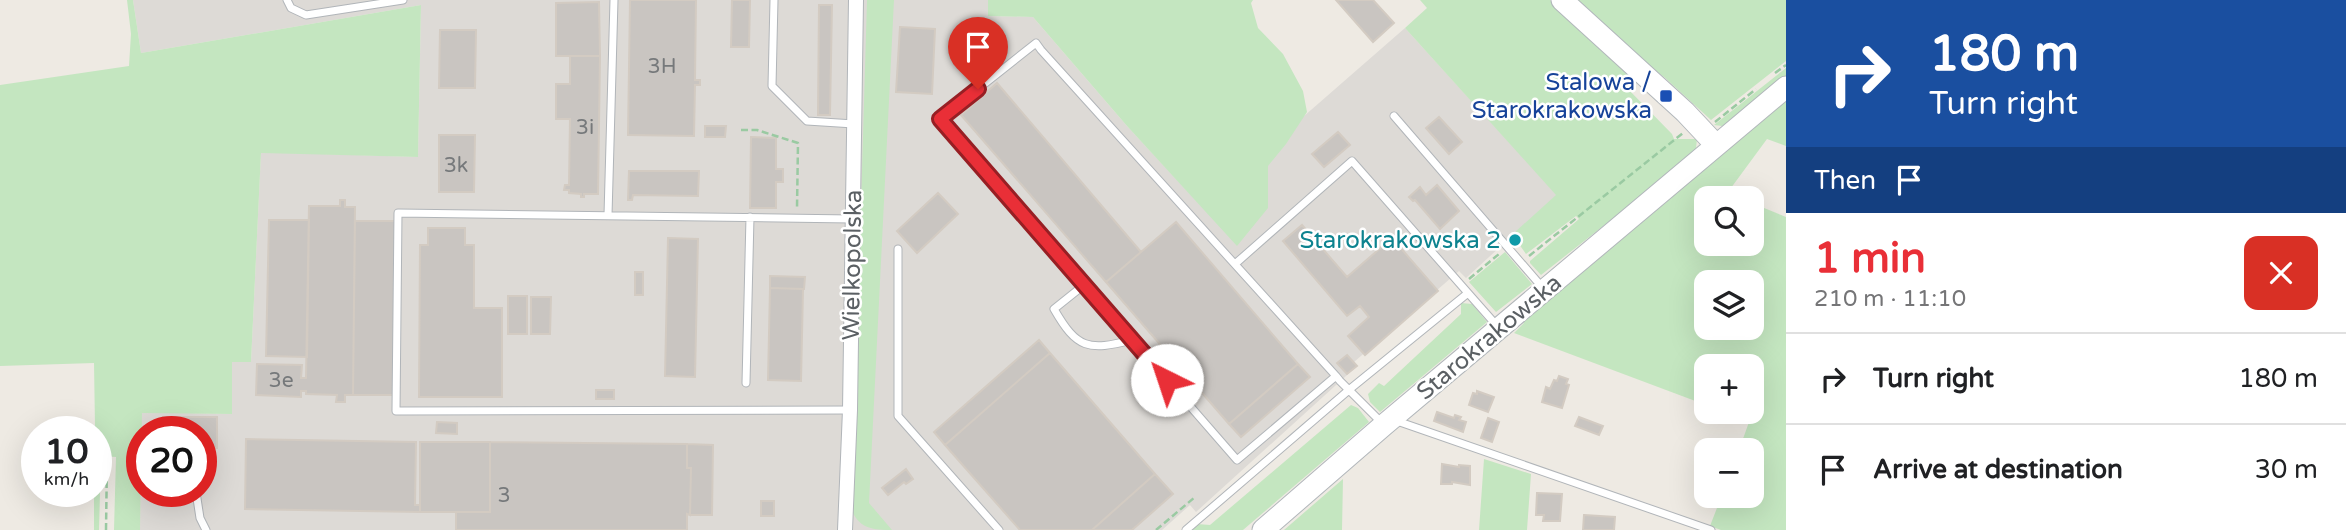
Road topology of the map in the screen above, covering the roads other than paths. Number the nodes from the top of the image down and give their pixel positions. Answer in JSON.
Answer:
{"nodes":[{"id":1,"x":287,"y":0,"type":"edge"},
{"id":2,"x":403,"y":0,"type":"edge"},
{"id":3,"x":614,"y":0,"type":"edge"},
{"id":4,"x":774,"y":0,"type":"edge"},
{"id":5,"x":856,"y":0,"type":"edge"},
{"id":6,"x":1562,"y":0,"type":"edge"},
{"id":7,"x":1781,"y":80,"type":"edge"},
{"id":8,"x":1394,"y":116,"type":"dead end"},
{"id":9,"x":854,"y":124,"type":"junction"},
{"id":10,"x":1716,"y":145,"type":"junction"},
{"id":11,"x":608,"y":215,"type":"junction"},
{"id":12,"x":750,"y":217,"type":"junction"},
{"id":13,"x":852,"y":219,"type":"junction"},
{"id":14,"x":898,"y":249,"type":"dead end"},
{"id":15,"x":1235,"y":264,"type":"junction"},
{"id":16,"x":1084,"y":285,"type":"junction"},
{"id":17,"x":1545,"y":290,"type":"junction"},
{"id":18,"x":1468,"y":293,"type":"junction"},
{"id":19,"x":1499,"y":328,"type":"junction"},
{"id":20,"x":1132,"y":340,"type":"junction"},
{"id":21,"x":1336,"y":376,"type":"junction"},
{"id":22,"x":746,"y":383,"type":"dead end"},
{"id":23,"x":1350,"y":389,"type":"junction"},
{"id":24,"x":850,"y":410,"type":"junction"},
{"id":25,"x":1388,"y":422,"type":"junction"},
{"id":26,"x":199,"y":507,"type":"edge"},
{"id":27,"x":206,"y":530,"type":"edge"},
{"id":28,"x":845,"y":530,"type":"edge"},
{"id":29,"x":999,"y":530,"type":"edge"},
{"id":30,"x":1186,"y":530,"type":"edge"},
{"id":31,"x":1263,"y":530,"type":"edge"},
{"id":32,"x":1711,"y":530,"type":"edge"}],
"edges":[{"from":1,"to":2,"type":"lane"},
{"from":3,"to":11,"type":"lane"},
{"from":4,"to":9,"type":"lane"},
{"from":5,"to":9,"type":"street","name":"Wielkopolska"},
{"from":6,"to":10,"type":"street"},
{"from":7,"to":10,"type":"street","name":"Starokrakowska"},
{"from":8,"to":17,"type":"lane"},
{"from":9,"to":13,"type":"street","name":"Wielkopolska"},
{"from":10,"to":17,"type":"street","name":"Starokrakowska"},
{"from":11,"to":12,"type":"lane"},
{"from":11,"to":24,"type":"lane"},
{"from":12,"to":13,"type":"lane"},
{"from":12,"to":22,"type":"lane"},
{"from":13,"to":24,"type":"street","name":"Wielkopolska"},
{"from":14,"to":29,"type":"lane"},
{"from":15,"to":16,"type":"lane"},
{"from":15,"to":18,"type":"lane"},
{"from":15,"to":21,"type":"lane"},
{"from":16,"to":20,"type":"lane"},
{"from":16,"to":20,"type":"lane"},
{"from":17,"to":19,"type":"street","name":"Starokrakowska"},
{"from":18,"to":19,"type":"lane"},
{"from":18,"to":23,"type":"lane"},
{"from":19,"to":25,"type":"street","name":"Starokrakowska"},
{"from":20,"to":21,"type":"lane"},
{"from":21,"to":23,"type":"lane"},
{"from":23,"to":25,"type":"lane"},
{"from":23,"to":30,"type":"lane"},
{"from":24,"to":28,"type":"street","name":"Wielkopolska"},
{"from":25,"to":31,"type":"street","name":"Starokrakowska"},
{"from":25,"to":32,"type":"lane"},
{"from":26,"to":27,"type":"lane"}]}
